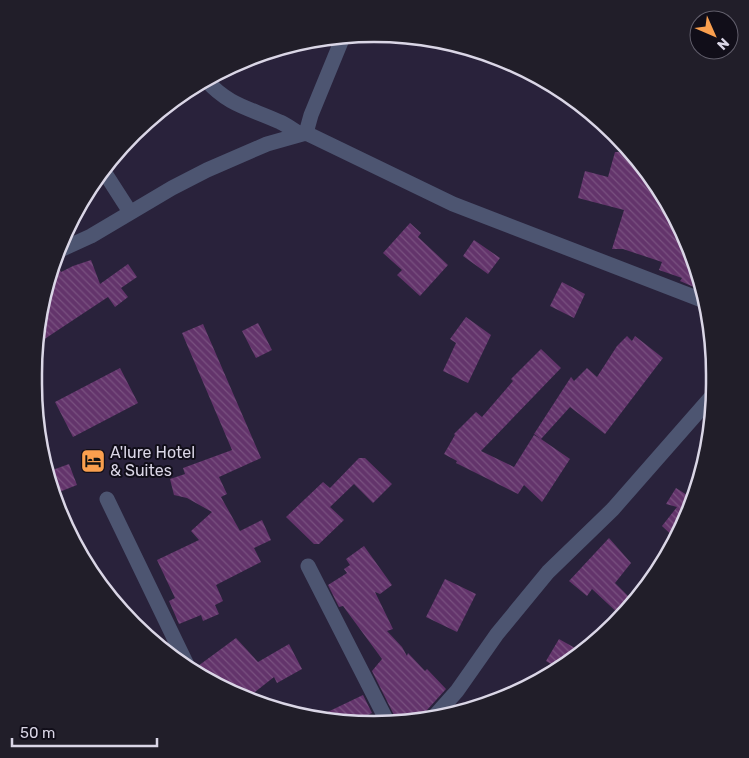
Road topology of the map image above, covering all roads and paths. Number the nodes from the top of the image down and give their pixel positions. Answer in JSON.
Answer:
{"nodes":[{"id":1,"x":340,"y":44,"type":"edge"},
{"id":2,"x":211,"y":86,"type":"edge"},
{"id":3,"x":303,"y":134,"type":"junction"},
{"id":4,"x":107,"y":177,"type":"edge"},
{"id":5,"x":130,"y":212,"type":"junction"},
{"id":6,"x":68,"y":246,"type":"edge"},
{"id":7,"x":697,"y":298,"type":"edge"},
{"id":8,"x":706,"y":405,"type":"edge"},
{"id":9,"x":107,"y":499,"type":"dead end"},
{"id":10,"x":308,"y":566,"type":"dead end"},
{"id":11,"x":183,"y":655,"type":"edge"},
{"id":12,"x":442,"y":708,"type":"edge"},
{"id":13,"x":384,"y":716,"type":"edge"}],
"edges":[{"from":1,"to":3,"type":"street"},
{"from":2,"to":3,"type":"street"},
{"from":3,"to":5,"type":"street"},
{"from":3,"to":7,"type":"street"},
{"from":4,"to":5,"type":"street"},
{"from":5,"to":6,"type":"street"},
{"from":8,"to":12,"type":"street"},
{"from":9,"to":11,"type":"street"},
{"from":10,"to":13,"type":"street"}]}
